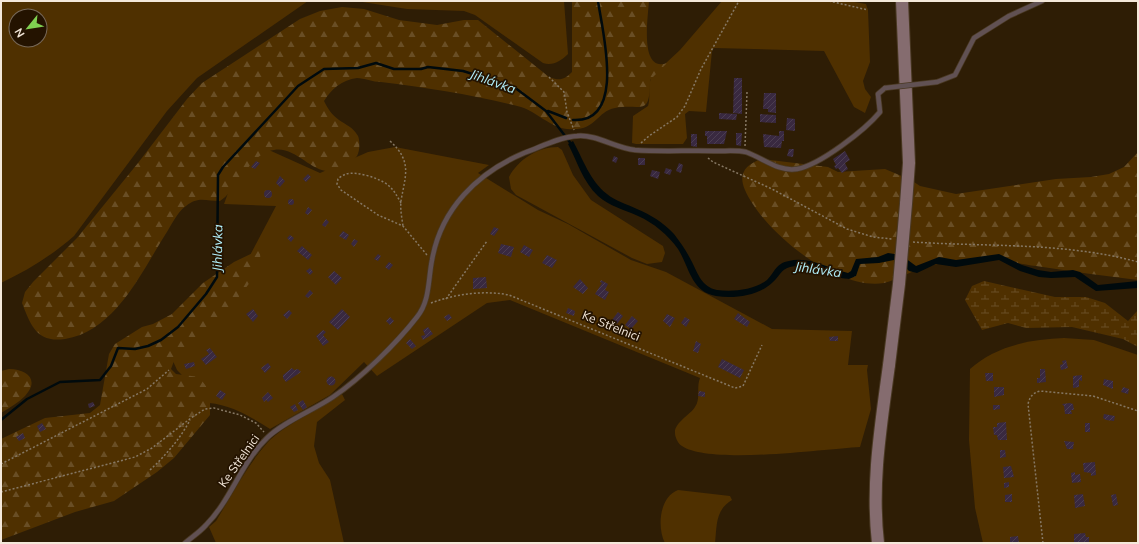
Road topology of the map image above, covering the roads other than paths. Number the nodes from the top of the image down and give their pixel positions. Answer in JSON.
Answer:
{"nodes":[{"id":1,"x":902,"y":1,"type":"edge"},
{"id":2,"x":1042,"y":1,"type":"edge"},
{"id":3,"x":905,"y":87,"type":"junction"},
{"id":4,"x":185,"y":543,"type":"edge"},
{"id":5,"x":878,"y":543,"type":"edge"}],
"edges":[{"from":1,"to":3,"type":"main road"},
{"from":2,"to":3,"type":"lane","bridge":true},
{"from":3,"to":4,"type":"lane","name":"Ke Střelnici","bridge":true},
{"from":3,"to":5,"type":"main road","bridge":true}]}
